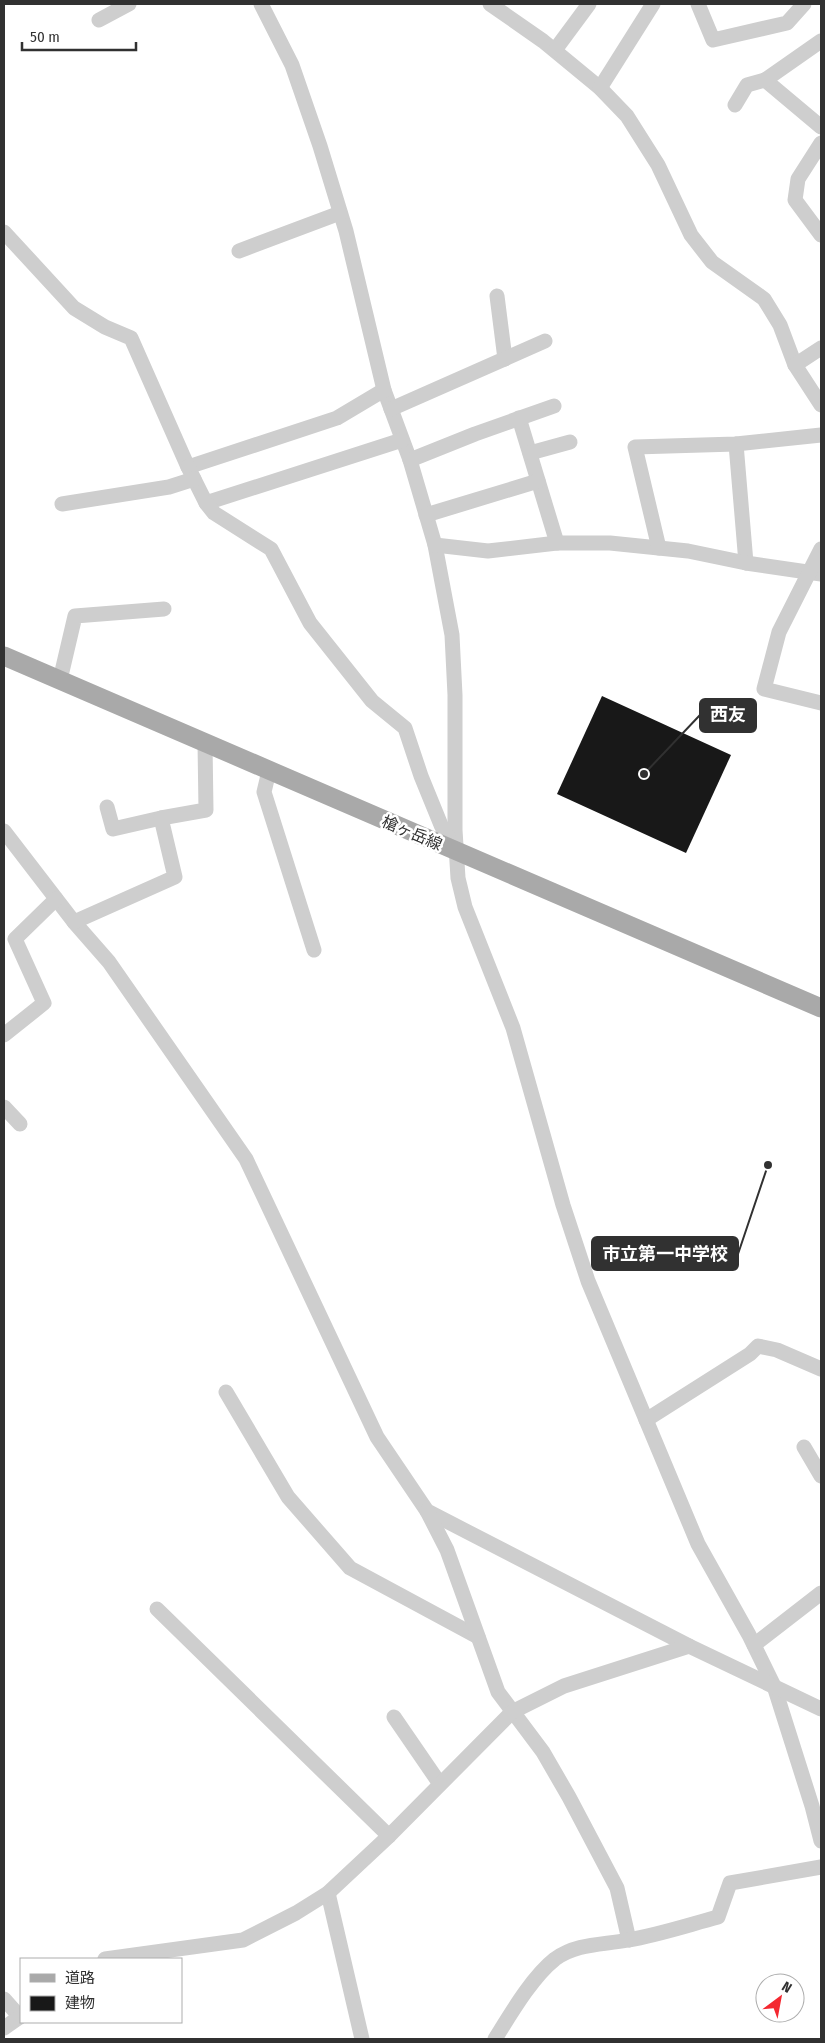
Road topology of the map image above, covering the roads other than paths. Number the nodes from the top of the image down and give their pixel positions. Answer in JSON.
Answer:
{"nodes":[{"id":1,"x":129,"y":4,"type":"edge"},
{"id":2,"x":261,"y":4,"type":"edge"},
{"id":3,"x":490,"y":4,"type":"edge"},
{"id":4,"x":589,"y":4,"type":"edge"},
{"id":5,"x":653,"y":4,"type":"edge"},
{"id":6,"x":698,"y":4,"type":"edge"},
{"id":7,"x":804,"y":4,"type":"edge"},
{"id":8,"x":99,"y":20,"type":"dead end"},
{"id":9,"x":821,"y":41,"type":"edge"},
{"id":10,"x":555,"y":50,"type":"junction"},
{"id":11,"x":764,"y":80,"type":"junction"},
{"id":12,"x":600,"y":88,"type":"junction"},
{"id":13,"x":735,"y":105,"type":"dead end"},
{"id":14,"x":821,"y":126,"type":"edge"},
{"id":15,"x":821,"y":143,"type":"edge"},
{"id":16,"x":340,"y":213,"type":"junction"},
{"id":17,"x":4,"y":232,"type":"edge"},
{"id":18,"x":821,"y":235,"type":"edge"},
{"id":19,"x":239,"y":251,"type":"dead end"},
{"id":20,"x":497,"y":296,"type":"dead end"},
{"id":21,"x":545,"y":341,"type":"dead end"},
{"id":22,"x":821,"y":348,"type":"edge"},
{"id":23,"x":505,"y":359,"type":"junction"},
{"id":24,"x":795,"y":365,"type":"junction"},
{"id":25,"x":384,"y":390,"type":"junction"},
{"id":26,"x":821,"y":405,"type":"edge"},
{"id":27,"x":554,"y":406,"type":"dead end"},
{"id":28,"x":391,"y":409,"type":"junction"},
{"id":29,"x":519,"y":418,"type":"junction"},
{"id":30,"x":821,"y":434,"type":"edge"},
{"id":31,"x":402,"y":440,"type":"junction"},
{"id":32,"x":570,"y":442,"type":"dead end"},
{"id":33,"x":736,"y":444,"type":"junction"},
{"id":34,"x":530,"y":453,"type":"junction"},
{"id":35,"x":410,"y":460,"type":"junction"},
{"id":36,"x":191,"y":473,"type":"junction"},
{"id":37,"x":538,"y":481,"type":"junction"},
{"id":38,"x":62,"y":504,"type":"dead end"},
{"id":39,"x":206,"y":504,"type":"junction"},
{"id":40,"x":426,"y":515,"type":"junction"},
{"id":41,"x":557,"y":543,"type":"junction"},
{"id":42,"x":435,"y":546,"type":"junction"},
{"id":43,"x":659,"y":548,"type":"junction"},
{"id":44,"x":821,"y":550,"type":"edge"},
{"id":45,"x":746,"y":563,"type":"junction"},
{"id":46,"x":815,"y":573,"type":"edge"},
{"id":47,"x":164,"y":609,"type":"dead end"},
{"id":48,"x":4,"y":656,"type":"edge"},
{"id":49,"x":60,"y":680,"type":"junction"},
{"id":50,"x":821,"y":703,"type":"edge"},
{"id":51,"x":205,"y":743,"type":"junction"},
{"id":52,"x":269,"y":771,"type":"junction"},
{"id":53,"x":107,"y":807,"type":"dead end"},
{"id":54,"x":161,"y":818,"type":"junction"},
{"id":55,"x":4,"y":831,"type":"edge"},
{"id":56,"x":456,"y":852,"type":"junction"},
{"id":57,"x":56,"y":899,"type":"junction"},
{"id":58,"x":74,"y":922,"type":"junction"},
{"id":59,"x":314,"y":950,"type":"dead end"},
{"id":60,"x":821,"y":1008,"type":"edge"},
{"id":61,"x":4,"y":1035,"type":"edge"},
{"id":62,"x":4,"y":1109,"type":"edge"},
{"id":63,"x":20,"y":1124,"type":"dead end"},
{"id":64,"x":821,"y":1369,"type":"edge"},
{"id":65,"x":226,"y":1392,"type":"dead end"},
{"id":66,"x":646,"y":1420,"type":"junction"},
{"id":67,"x":804,"y":1447,"type":"dead end"},
{"id":68,"x":821,"y":1476,"type":"edge"},
{"id":69,"x":427,"y":1511,"type":"junction"},
{"id":70,"x":821,"y":1593,"type":"edge"},
{"id":71,"x":157,"y":1609,"type":"dead end"},
{"id":72,"x":478,"y":1637,"type":"junction"},
{"id":73,"x":754,"y":1645,"type":"junction"},
{"id":74,"x":689,"y":1646,"type":"junction"},
{"id":75,"x":774,"y":1686,"type":"junction"},
{"id":76,"x":821,"y":1709,"type":"edge"},
{"id":77,"x":512,"y":1712,"type":"junction"},
{"id":78,"x":394,"y":1717,"type":"dead end"},
{"id":79,"x":440,"y":1784,"type":"junction"},
{"id":80,"x":390,"y":1836,"type":"junction"},
{"id":81,"x":821,"y":1841,"type":"edge"},
{"id":82,"x":821,"y":1867,"type":"edge"},
{"id":83,"x":328,"y":1893,"type":"junction"},
{"id":84,"x":629,"y":1940,"type":"junction"},
{"id":85,"x":112,"y":1958,"type":"edge"},
{"id":86,"x":4,"y":1999,"type":"edge"},
{"id":87,"x":20,"y":2016,"type":"edge"},
{"id":88,"x":20,"y":2018,"type":"edge"},
{"id":89,"x":4,"y":2028,"type":"edge"},
{"id":90,"x":362,"y":2039,"type":"edge"},
{"id":91,"x":495,"y":2039,"type":"edge"}],
"edges":[{"from":1,"to":8,"type":"street"},
{"from":2,"to":16,"type":"street"},
{"from":3,"to":10,"type":"street"},
{"from":4,"to":10,"type":"street"},
{"from":5,"to":12,"type":"street"},
{"from":6,"to":7,"type":"street"},
{"from":9,"to":11,"type":"street"},
{"from":10,"to":12,"type":"street"},
{"from":11,"to":13,"type":"street"},
{"from":11,"to":14,"type":"street"},
{"from":12,"to":24,"type":"street"},
{"from":15,"to":18,"type":"street"},
{"from":16,"to":19,"type":"street"},
{"from":16,"to":25,"type":"street"},
{"from":17,"to":36,"type":"street"},
{"from":20,"to":23,"type":"street"},
{"from":21,"to":23,"type":"street"},
{"from":22,"to":24,"type":"street"},
{"from":23,"to":28,"type":"street"},
{"from":24,"to":26,"type":"street"},
{"from":25,"to":28,"type":"street"},
{"from":25,"to":36,"type":"street"},
{"from":27,"to":29,"type":"street"},
{"from":28,"to":31,"type":"street"},
{"from":29,"to":34,"type":"street"},
{"from":29,"to":35,"type":"street"},
{"from":30,"to":33,"type":"street"},
{"from":31,"to":35,"type":"street"},
{"from":31,"to":39,"type":"street"},
{"from":32,"to":34,"type":"street"},
{"from":33,"to":43,"type":"street"},
{"from":33,"to":45,"type":"street"},
{"from":34,"to":37,"type":"street"},
{"from":35,"to":40,"type":"street"},
{"from":36,"to":38,"type":"street"},
{"from":36,"to":39,"type":"street"},
{"from":37,"to":40,"type":"street"},
{"from":37,"to":41,"type":"street"},
{"from":39,"to":56,"type":"street"},
{"from":40,"to":42,"type":"street"},
{"from":41,"to":42,"type":"street"},
{"from":41,"to":43,"type":"street"},
{"from":42,"to":56,"type":"street"},
{"from":43,"to":45,"type":"street"},
{"from":44,"to":46,"type":"street"},
{"from":45,"to":46,"type":"street"},
{"from":46,"to":50,"type":"street"},
{"from":47,"to":49,"type":"street"},
{"from":48,"to":49,"type":"main road","name":"槍ヶ岳線"},
{"from":49,"to":51,"type":"main road","name":"槍ヶ岳線"},
{"from":51,"to":52,"type":"main road","name":"槍ヶ岳線"},
{"from":51,"to":54,"type":"street"},
{"from":52,"to":56,"type":"main road","name":"槍ヶ岳線"},
{"from":52,"to":59,"type":"street"},
{"from":53,"to":54,"type":"street"},
{"from":54,"to":58,"type":"street"},
{"from":55,"to":57,"type":"street"},
{"from":56,"to":60,"type":"main road","name":"槍ヶ岳線"},
{"from":56,"to":66,"type":"street"},
{"from":57,"to":58,"type":"street"},
{"from":57,"to":61,"type":"street"},
{"from":58,"to":69,"type":"street"},
{"from":62,"to":63,"type":"street"},
{"from":64,"to":66,"type":"street"},
{"from":65,"to":72,"type":"street"},
{"from":66,"to":73,"type":"street"},
{"from":67,"to":68,"type":"street"},
{"from":69,"to":72,"type":"street"},
{"from":69,"to":74,"type":"street"},
{"from":70,"to":73,"type":"street"},
{"from":71,"to":80,"type":"street"},
{"from":72,"to":77,"type":"street"},
{"from":73,"to":75,"type":"street"},
{"from":74,"to":75,"type":"street"},
{"from":74,"to":77,"type":"street"},
{"from":75,"to":76,"type":"street"},
{"from":75,"to":81,"type":"street"},
{"from":77,"to":79,"type":"street"},
{"from":77,"to":84,"type":"street"},
{"from":78,"to":79,"type":"street"},
{"from":79,"to":80,"type":"street"},
{"from":80,"to":83,"type":"street"},
{"from":82,"to":84,"type":"street"},
{"from":83,"to":85,"type":"street"},
{"from":83,"to":90,"type":"street"},
{"from":84,"to":91,"type":"street"},
{"from":86,"to":87,"type":"street"},
{"from":88,"to":89,"type":"street"}]}
